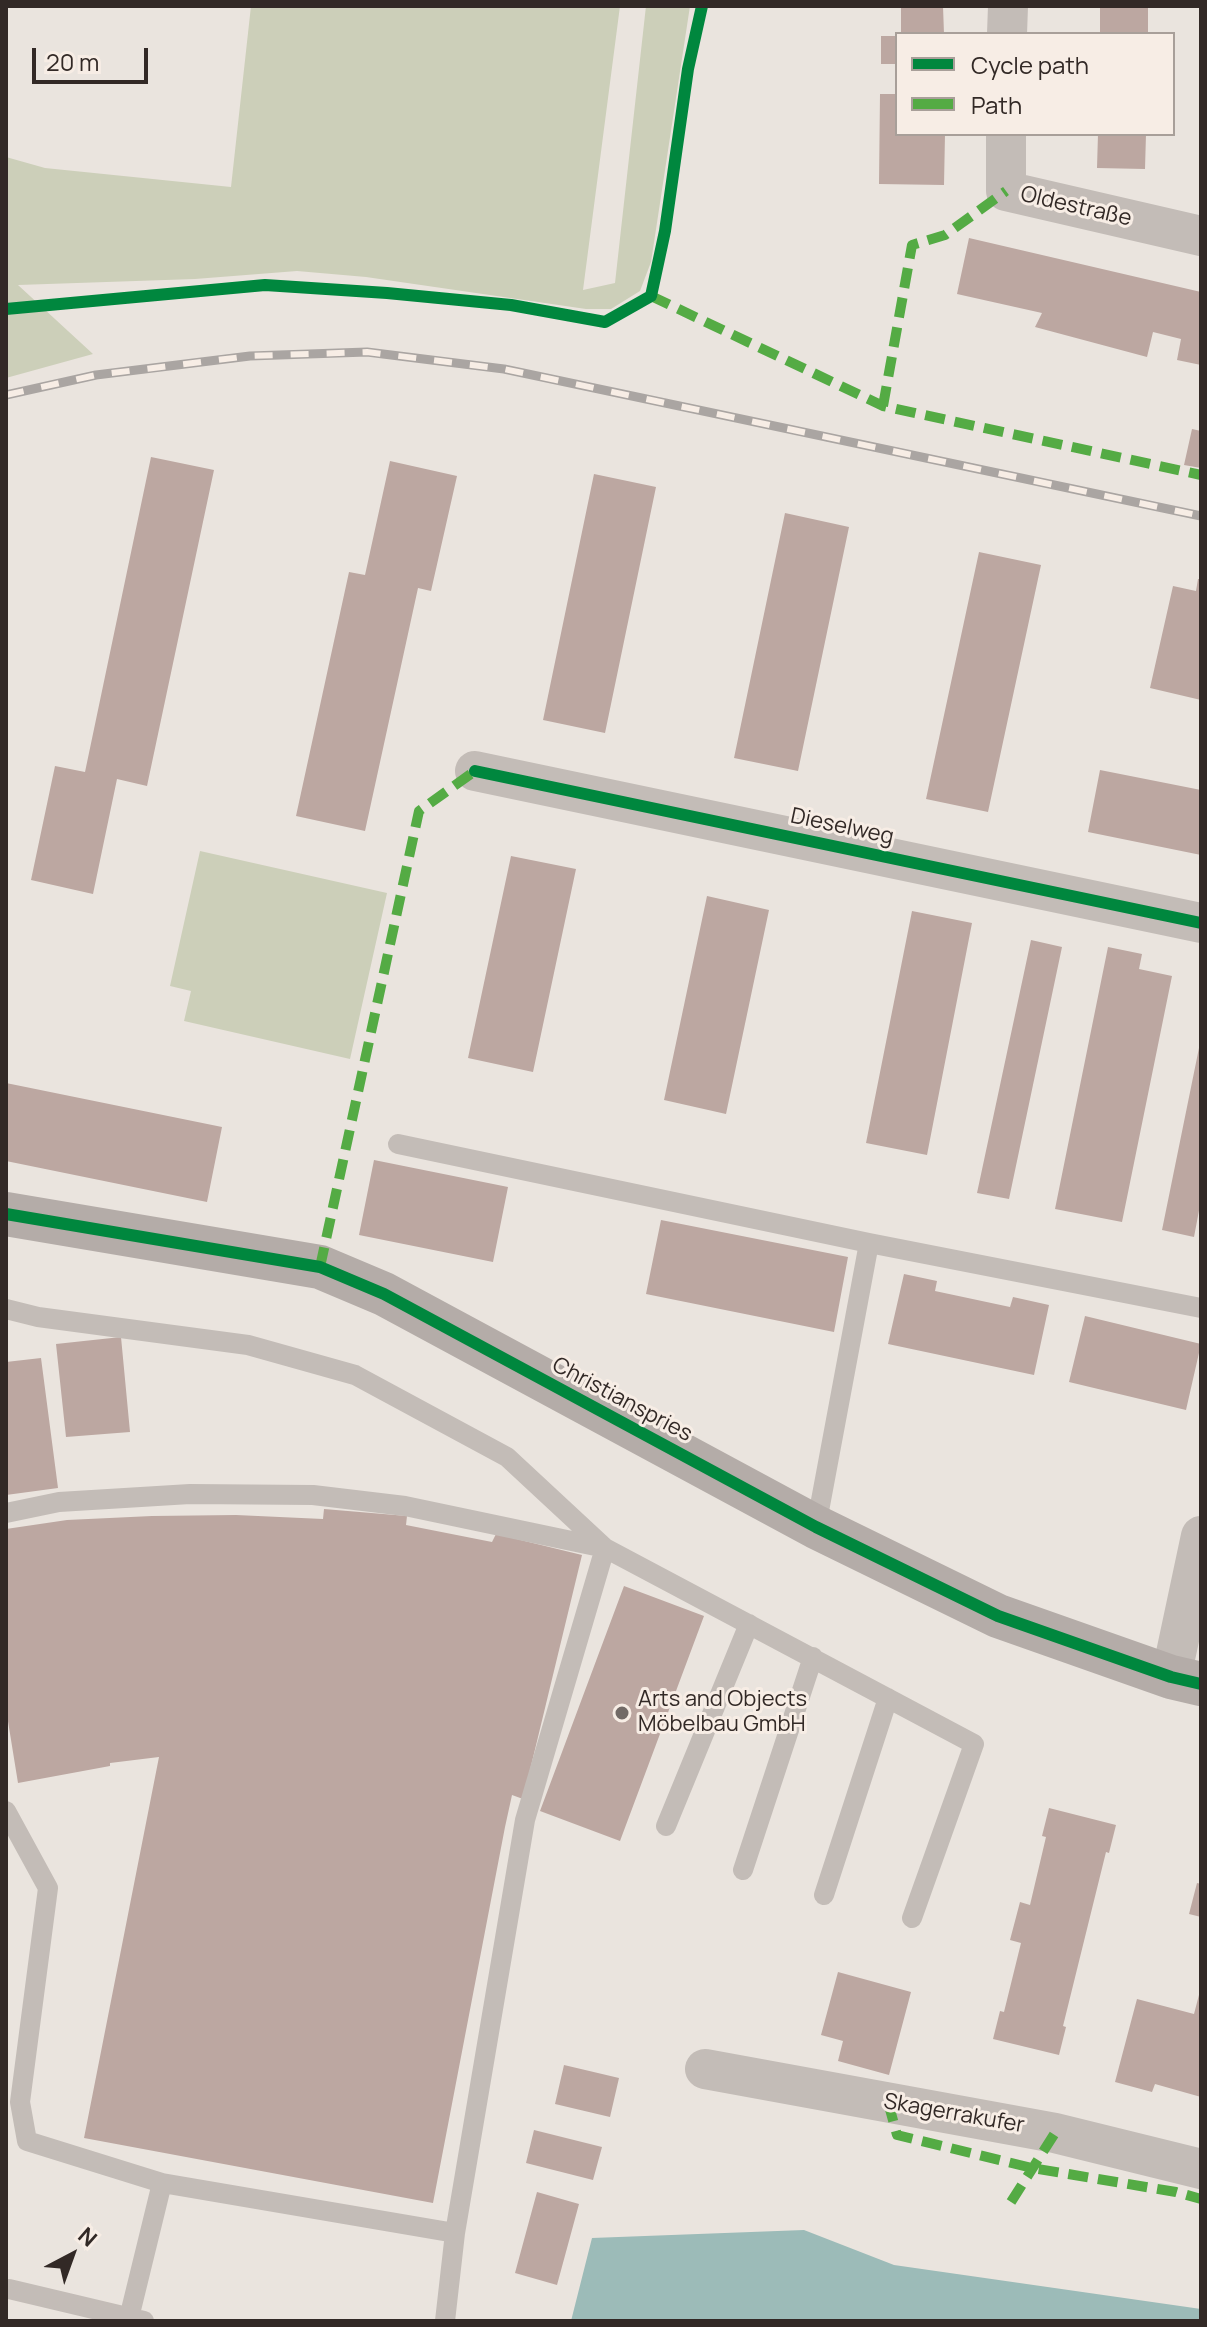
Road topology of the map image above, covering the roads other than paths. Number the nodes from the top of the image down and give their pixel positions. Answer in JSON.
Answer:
{"nodes":[{"id":1,"x":1008,"y":6,"type":"edge"},
{"id":2,"x":1007,"y":32,"type":"edge"},
{"id":3,"x":1006,"y":136,"type":"edge"},
{"id":4,"x":1201,"y":236,"type":"edge"},
{"id":5,"x":475,"y":771,"type":"dead end"},
{"id":6,"x":1201,"y":923,"type":"edge"},
{"id":7,"x":398,"y":1144,"type":"dead end"},
{"id":8,"x":6,"y":1214,"type":"edge"},
{"id":9,"x":869,"y":1243,"type":"junction"},
{"id":10,"x":1201,"y":1308,"type":"edge"},
{"id":11,"x":6,"y":1309,"type":"edge"},
{"id":12,"x":6,"y":1513,"type":"edge"},
{"id":13,"x":816,"y":1527,"type":"junction"},
{"id":14,"x":1201,"y":1536,"type":"edge"},
{"id":15,"x":605,"y":1548,"type":"junction"},
{"id":16,"x":749,"y":1624,"type":"junction"},
{"id":17,"x":813,"y":1657,"type":"junction"},
{"id":18,"x":1186,"y":1680,"type":"edge"},
{"id":19,"x":888,"y":1698,"type":"junction"},
{"id":20,"x":6,"y":1811,"type":"edge"},
{"id":21,"x":666,"y":1826,"type":"dead end"},
{"id":22,"x":743,"y":1870,"type":"dead end"},
{"id":23,"x":824,"y":1895,"type":"dead end"},
{"id":24,"x":912,"y":1918,"type":"dead end"},
{"id":25,"x":705,"y":2069,"type":"dead end"},
{"id":26,"x":13,"y":2101,"type":"edge"},
{"id":27,"x":1201,"y":2169,"type":"edge"},
{"id":28,"x":162,"y":2183,"type":"junction"},
{"id":29,"x":455,"y":2233,"type":"junction"},
{"id":30,"x":9,"y":2289,"type":"dead end"},
{"id":31,"x":136,"y":2319,"type":"edge"},
{"id":32,"x":445,"y":2321,"type":"edge"}],
"edges":[{"from":1,"to":2,"type":"street"},
{"from":3,"to":4,"type":"street","name":"Oldestraße"},
{"from":5,"to":6,"type":"street","name":"Dieselweg"},
{"from":7,"to":9,"type":"lane"},
{"from":8,"to":13,"type":"street","name":"Christianspries"},
{"from":9,"to":10,"type":"lane"},
{"from":9,"to":13,"type":"lane"},
{"from":11,"to":15,"type":"lane"},
{"from":12,"to":15,"type":"lane"},
{"from":13,"to":18,"type":"street","name":"Christianspries"},
{"from":14,"to":18,"type":"street"},
{"from":15,"to":16,"type":"lane"},
{"from":15,"to":29,"type":"lane"},
{"from":16,"to":17,"type":"lane"},
{"from":16,"to":21,"type":"lane"},
{"from":17,"to":19,"type":"lane"},
{"from":17,"to":22,"type":"lane"},
{"from":19,"to":23,"type":"lane"},
{"from":19,"to":24,"type":"lane"},
{"from":20,"to":26,"type":"lane"},
{"from":25,"to":27,"type":"street","name":"Skagerrakufer"},
{"from":26,"to":28,"type":"lane"},
{"from":28,"to":29,"type":"lane"},
{"from":28,"to":31,"type":"lane"},
{"from":29,"to":32,"type":"lane"},
{"from":30,"to":31,"type":"lane"}]}
